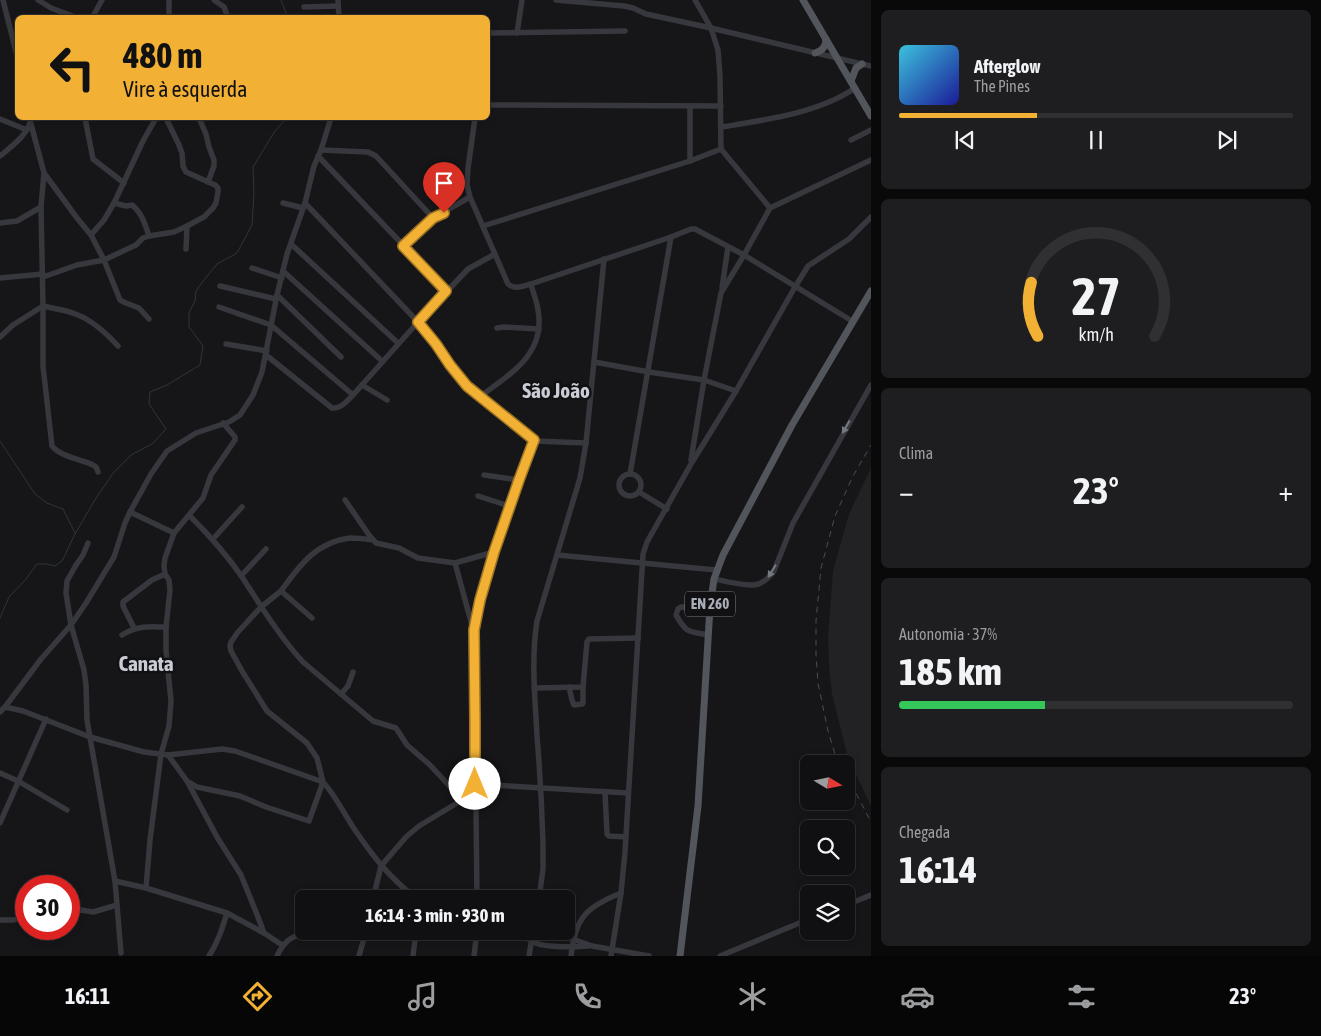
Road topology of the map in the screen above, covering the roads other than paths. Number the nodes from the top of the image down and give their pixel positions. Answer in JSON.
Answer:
{"nodes":[{"id":1,"x":3,"y":0,"type":"edge"},
{"id":2,"x":38,"y":0,"type":"edge"},
{"id":3,"x":102,"y":0,"type":"edge"},
{"id":4,"x":169,"y":0,"type":"edge"},
{"id":5,"x":522,"y":0,"type":"edge"},
{"id":6,"x":556,"y":0,"type":"edge"},
{"id":7,"x":695,"y":0,"type":"edge"},
{"id":8,"x":803,"y":0,"type":"edge"},
{"id":9,"x":216,"y":1,"type":"edge"},
{"id":10,"x":338,"y":3,"type":"edge"},
{"id":11,"x":304,"y":7,"type":"dead end"},
{"id":12,"x":70,"y":15,"type":"edge"},
{"id":13,"x":94,"y":15,"type":"edge"},
{"id":14,"x":169,"y":15,"type":"edge"},
{"id":15,"x":227,"y":15,"type":"edge"},
{"id":16,"x":712,"y":28,"type":"junction"},
{"id":17,"x":625,"y":31,"type":"dead end"},
{"id":18,"x":490,"y":33,"type":"edge"},
{"id":19,"x":517,"y":33,"type":"junction"},
{"id":20,"x":826,"y":39,"type":"junction"},
{"id":21,"x":15,"y":48,"type":"edge"},
{"id":22,"x":815,"y":53,"type":"junction"},
{"id":23,"x":837,"y":58,"type":"junction"},
{"id":24,"x":862,"y":64,"type":"junction"},
{"id":25,"x":871,"y":66,"type":"edge"},
{"id":26,"x":853,"y":85,"type":"junction"},
{"id":27,"x":490,"y":105,"type":"edge"},
{"id":28,"x":690,"y":106,"type":"junction"},
{"id":29,"x":721,"y":106,"type":"junction"},
{"id":30,"x":871,"y":116,"type":"edge"},
{"id":31,"x":0,"y":119,"type":"edge"},
{"id":32,"x":85,"y":120,"type":"edge"},
{"id":33,"x":155,"y":120,"type":"edge"},
{"id":34,"x":167,"y":120,"type":"edge"},
{"id":35,"x":200,"y":120,"type":"edge"},
{"id":36,"x":330,"y":120,"type":"edge"},
{"id":37,"x":475,"y":120,"type":"edge"},
{"id":38,"x":30,"y":124,"type":"edge"},
{"id":39,"x":722,"y":127,"type":"junction"},
{"id":40,"x":871,"y":130,"type":"edge"},
{"id":41,"x":851,"y":140,"type":"dead end"},
{"id":42,"x":722,"y":149,"type":"junction"},
{"id":43,"x":320,"y":153,"type":"junction"},
{"id":44,"x":0,"y":156,"type":"edge"},
{"id":45,"x":871,"y":160,"type":"edge"},
{"id":46,"x":690,"y":161,"type":"junction"},
{"id":47,"x":44,"y":174,"type":"junction"},
{"id":48,"x":208,"y":182,"type":"junction"},
{"id":49,"x":124,"y":183,"type":"junction"},
{"id":50,"x":470,"y":198,"type":"junction"},
{"id":51,"x":114,"y":203,"type":"junction"},
{"id":52,"x":283,"y":203,"type":"dead end"},
{"id":53,"x":304,"y":205,"type":"junction"},
{"id":54,"x":41,"y":207,"type":"junction"},
{"id":55,"x":770,"y":208,"type":"junction"},
{"id":56,"x":871,"y":216,"type":"edge"},
{"id":57,"x":433,"y":218,"type":"junction"},
{"id":58,"x":0,"y":223,"type":"edge"},
{"id":59,"x":187,"y":226,"type":"junction"},
{"id":60,"x":483,"y":226,"type":"junction"},
{"id":61,"x":91,"y":235,"type":"junction"},
{"id":62,"x":149,"y":236,"type":"junction"},
{"id":63,"x":671,"y":237,"type":"junction"},
{"id":64,"x":291,"y":244,"type":"junction"},
{"id":65,"x":403,"y":246,"type":"junction"},
{"id":66,"x":728,"y":247,"type":"junction"},
{"id":67,"x":186,"y":249,"type":"dead end"},
{"id":68,"x":495,"y":254,"type":"junction"},
{"id":69,"x":744,"y":255,"type":"junction"},
{"id":70,"x":604,"y":259,"type":"junction"},
{"id":71,"x":104,"y":260,"type":"junction"},
{"id":72,"x":252,"y":268,"type":"dead end"},
{"id":73,"x":283,"y":271,"type":"junction"},
{"id":74,"x":43,"y":275,"type":"junction"},
{"id":75,"x":0,"y":278,"type":"edge"},
{"id":76,"x":282,"y":278,"type":"junction"},
{"id":77,"x":531,"y":284,"type":"junction"},
{"id":78,"x":220,"y":286,"type":"dead end"},
{"id":79,"x":795,"y":287,"type":"junction"},
{"id":80,"x":446,"y":291,"type":"junction"},
{"id":81,"x":871,"y":291,"type":"edge"},
{"id":82,"x":721,"y":293,"type":"junction"},
{"id":83,"x":277,"y":297,"type":"junction"},
{"id":84,"x":44,"y":306,"type":"junction"},
{"id":85,"x":219,"y":307,"type":"dead end"},
{"id":86,"x":149,"y":319,"type":"dead end"},
{"id":87,"x":852,"y":321,"type":"junction"},
{"id":88,"x":418,"y":322,"type":"junction"},
{"id":89,"x":271,"y":325,"type":"junction"},
{"id":90,"x":497,"y":328,"type":"dead end"},
{"id":91,"x":539,"y":330,"type":"junction"},
{"id":92,"x":0,"y":337,"type":"edge"},
{"id":93,"x":226,"y":344,"type":"dead end"},
{"id":94,"x":398,"y":344,"type":"junction"},
{"id":95,"x":118,"y":346,"type":"dead end"},
{"id":96,"x":266,"y":353,"type":"junction"},
{"id":97,"x":341,"y":357,"type":"dead end"},
{"id":98,"x":382,"y":361,"type":"junction"},
{"id":99,"x":594,"y":362,"type":"junction"},
{"id":100,"x":648,"y":372,"type":"junction"},
{"id":101,"x":704,"y":380,"type":"junction"},
{"id":102,"x":362,"y":385,"type":"junction"},
{"id":103,"x":871,"y":385,"type":"edge"},
{"id":104,"x":736,"y":391,"type":"junction"},
{"id":105,"x":353,"y":396,"type":"junction"},
{"id":106,"x":481,"y":396,"type":"junction"},
{"id":107,"x":386,"y":400,"type":"dead end"},
{"id":108,"x":223,"y":423,"type":"junction"},
{"id":109,"x":534,"y":440,"type":"junction"},
{"id":110,"x":586,"y":443,"type":"junction"},
{"id":111,"x":690,"y":464,"type":"junction"},
{"id":112,"x":98,"y":472,"type":"dead end"},
{"id":113,"x":630,"y":474,"type":"junction"},
{"id":114,"x":484,"y":475,"type":"dead end"},
{"id":115,"x":519,"y":480,"type":"junction"},
{"id":116,"x":639,"y":492,"type":"junction"},
{"id":117,"x":478,"y":496,"type":"dead end"},
{"id":118,"x":345,"y":500,"type":"dead end"},
{"id":119,"x":509,"y":506,"type":"junction"},
{"id":120,"x":242,"y":507,"type":"dead end"},
{"id":121,"x":666,"y":508,"type":"junction"},
{"id":122,"x":130,"y":512,"type":"junction"},
{"id":123,"x":190,"y":516,"type":"junction"},
{"id":124,"x":174,"y":533,"type":"junction"},
{"id":125,"x":213,"y":539,"type":"junction"},
{"id":126,"x":373,"y":540,"type":"junction"},
{"id":127,"x":88,"y":543,"type":"dead end"},
{"id":128,"x":266,"y":549,"type":"dead end"},
{"id":129,"x":494,"y":552,"type":"junction"},
{"id":130,"x":557,"y":555,"type":"junction"},
{"id":131,"x":455,"y":563,"type":"junction"},
{"id":132,"x":643,"y":563,"type":"junction"},
{"id":133,"x":716,"y":570,"type":"junction"},
{"id":134,"x":165,"y":574,"type":"junction"},
{"id":135,"x":241,"y":576,"type":"junction"},
{"id":136,"x":714,"y":579,"type":"junction"},
{"id":137,"x":281,"y":591,"type":"junction"},
{"id":138,"x":261,"y":607,"type":"junction"},
{"id":139,"x":710,"y":607,"type":"junction"},
{"id":140,"x":312,"y":618,"type":"dead end"},
{"id":141,"x":72,"y":625,"type":"junction"},
{"id":142,"x":166,"y":627,"type":"junction"},
{"id":143,"x":134,"y":628,"type":"junction"},
{"id":144,"x":474,"y":630,"type":"junction"},
{"id":145,"x":122,"y":635,"type":"dead end"},
{"id":146,"x":708,"y":635,"type":"junction"},
{"id":147,"x":638,"y":638,"type":"junction"},
{"id":148,"x":353,"y":672,"type":"dead end"},
{"id":149,"x":569,"y":686,"type":"junction"},
{"id":150,"x":583,"y":687,"type":"junction"},
{"id":151,"x":534,"y":688,"type":"junction"},
{"id":152,"x":342,"y":694,"type":"junction"},
{"id":153,"x":5,"y":707,"type":"junction"},
{"id":154,"x":0,"y":712,"type":"edge"},
{"id":155,"x":46,"y":719,"type":"junction"},
{"id":156,"x":90,"y":737,"type":"junction"},
{"id":157,"x":164,"y":755,"type":"junction"},
{"id":158,"x":0,"y":773,"type":"edge"},
{"id":159,"x":18,"y":781,"type":"junction"},
{"id":160,"x":186,"y":781,"type":"junction"},
{"id":161,"x":323,"y":782,"type":"junction"},
{"id":162,"x":475,"y":784,"type":"junction"},
{"id":163,"x":541,"y":788,"type":"junction"},
{"id":164,"x":606,"y":792,"type":"junction"},
{"id":165,"x":628,"y":793,"type":"junction"},
{"id":166,"x":467,"y":797,"type":"junction"},
{"id":167,"x":475,"y":800,"type":"junction"},
{"id":168,"x":67,"y":810,"type":"dead end"},
{"id":169,"x":0,"y":823,"type":"edge"},
{"id":170,"x":626,"y":837,"type":"junction"},
{"id":171,"x":380,"y":866,"type":"junction"},
{"id":172,"x":115,"y":881,"type":"junction"},
{"id":173,"x":146,"y":888,"type":"junction"},
{"id":174,"x":375,"y":890,"type":"edge"},
{"id":175,"x":406,"y":890,"type":"edge"},
{"id":176,"x":477,"y":890,"type":"edge"},
{"id":177,"x":540,"y":890,"type":"edge"},
{"id":178,"x":621,"y":893,"type":"junction"},
{"id":179,"x":871,"y":895,"type":"edge"},
{"id":180,"x":855,"y":901,"type":"edge"},
{"id":181,"x":117,"y":905,"type":"junction"},
{"id":182,"x":80,"y":910,"type":"edge"},
{"id":183,"x":227,"y":913,"type":"junction"},
{"id":184,"x":0,"y":920,"type":"edge"},
{"id":185,"x":15,"y":920,"type":"edge"},
{"id":186,"x":800,"y":923,"type":"edge"},
{"id":187,"x":264,"y":933,"type":"junction"},
{"id":188,"x":575,"y":934,"type":"edge"},
{"id":189,"x":295,"y":936,"type":"edge"},
{"id":190,"x":363,"y":940,"type":"edge"},
{"id":191,"x":415,"y":940,"type":"edge"},
{"id":192,"x":476,"y":940,"type":"edge"},
{"id":193,"x":573,"y":940,"type":"edge"},
{"id":194,"x":575,"y":940,"type":"edge"},
{"id":195,"x":532,"y":941,"type":"joint"},
{"id":196,"x":282,"y":945,"type":"junction"},
{"id":197,"x":592,"y":946,"type":"junction"},
{"id":198,"x":572,"y":947,"type":"junction"},
{"id":199,"x":121,"y":953,"type":"dead end"},
{"id":200,"x":612,"y":953,"type":"edge"},
{"id":201,"x":209,"y":956,"type":"edge"},
{"id":202,"x":277,"y":956,"type":"edge"},
{"id":203,"x":359,"y":956,"type":"edge"},
{"id":204,"x":414,"y":956,"type":"edge"},
{"id":205,"x":474,"y":956,"type":"edge"},
{"id":206,"x":529,"y":956,"type":"edge"},
{"id":207,"x":571,"y":956,"type":"edge"},
{"id":208,"x":650,"y":956,"type":"edge"},
{"id":209,"x":680,"y":956,"type":"edge"},
{"id":210,"x":720,"y":956,"type":"edge"}],
"edges":[{"from":1,"to":21,"type":"street"},
{"from":2,"to":12,"type":"street"},
{"from":3,"to":13,"type":"street"},
{"from":4,"to":14,"type":"street"},
{"from":5,"to":19,"type":"street"},
{"from":6,"to":16,"type":"street"},
{"from":7,"to":16,"type":"street"},
{"from":8,"to":20,"type":"main road"},
{"from":9,"to":15,"type":"street"},
{"from":10,"to":11,"type":"street"},
{"from":16,"to":22,"type":"street"},
{"from":16,"to":29,"type":"street"},
{"from":17,"to":19,"type":"street"},
{"from":18,"to":19,"type":"street"},
{"from":20,"to":22,"type":"main road"},
{"from":20,"to":23,"type":"main road"},
{"from":22,"to":23,"type":"street"},
{"from":23,"to":24,"type":"street"},
{"from":23,"to":26,"type":"main road"},
{"from":24,"to":25,"type":"street"},
{"from":24,"to":26,"type":"main road"},
{"from":26,"to":30,"type":"main road"},
{"from":26,"to":39,"type":"street"},
{"from":27,"to":28,"type":"street"},
{"from":28,"to":29,"type":"street"},
{"from":28,"to":46,"type":"street"},
{"from":29,"to":39,"type":"street"},
{"from":31,"to":38,"type":"street"},
{"from":32,"to":49,"type":"street"},
{"from":33,"to":49,"type":"street"},
{"from":34,"to":48,"type":"street"},
{"from":35,"to":48,"type":"street"},
{"from":36,"to":43,"type":"street"},
{"from":37,"to":50,"type":"street"},
{"from":38,"to":44,"type":"street"},
{"from":38,"to":47,"type":"street"},
{"from":39,"to":42,"type":"street"},
{"from":40,"to":41,"type":"street"},
{"from":42,"to":46,"type":"street"},
{"from":42,"to":55,"type":"street"},
{"from":43,"to":53,"type":"street"},
{"from":43,"to":57,"type":"street"},
{"from":43,"to":65,"type":"street"},
{"from":45,"to":55,"type":"street"},
{"from":46,"to":60,"type":"street"},
{"from":47,"to":54,"type":"street"},
{"from":47,"to":61,"type":"street"},
{"from":48,"to":59,"type":"street"},
{"from":49,"to":51,"type":"street"},
{"from":50,"to":57,"type":"street"},
{"from":50,"to":60,"type":"street"},
{"from":51,"to":61,"type":"street"},
{"from":51,"to":62,"type":"street"},
{"from":52,"to":53,"type":"street"},
{"from":53,"to":64,"type":"street"},
{"from":53,"to":88,"type":"street"},
{"from":54,"to":58,"type":"street"},
{"from":54,"to":74,"type":"street"},
{"from":55,"to":69,"type":"street"},
{"from":56,"to":79,"type":"street"},
{"from":57,"to":65,"type":"street"},
{"from":59,"to":62,"type":"street"},
{"from":59,"to":67,"type":"street"},
{"from":60,"to":68,"type":"street"},
{"from":61,"to":71,"type":"street"},
{"from":62,"to":71,"type":"street"},
{"from":63,"to":66,"type":"street"},
{"from":63,"to":70,"type":"street"},
{"from":63,"to":100,"type":"street"},
{"from":64,"to":73,"type":"street"},
{"from":64,"to":94,"type":"street"},
{"from":65,"to":80,"type":"street"},
{"from":66,"to":69,"type":"street"},
{"from":66,"to":82,"type":"street"},
{"from":68,"to":77,"type":"street"},
{"from":68,"to":80,"type":"street"},
{"from":69,"to":79,"type":"street"},
{"from":69,"to":82,"type":"street"},
{"from":70,"to":77,"type":"street"},
{"from":70,"to":99,"type":"street"},
{"from":71,"to":74,"type":"street"},
{"from":71,"to":86,"type":"street"},
{"from":72,"to":76,"type":"street"},
{"from":73,"to":76,"type":"street"},
{"from":73,"to":98,"type":"street"},
{"from":74,"to":75,"type":"street"},
{"from":74,"to":84,"type":"street"},
{"from":76,"to":83,"type":"street"},
{"from":77,"to":91,"type":"street"},
{"from":78,"to":83,"type":"street"},
{"from":79,"to":87,"type":"street"},
{"from":79,"to":104,"type":"street"},
{"from":80,"to":88,"type":"street"},
{"from":81,"to":87,"type":"main road","number":"EN 260"},
{"from":82,"to":101,"type":"street"},
{"from":83,"to":89,"type":"street"},
{"from":83,"to":97,"type":"street"},
{"from":84,"to":92,"type":"street"},
{"from":84,"to":95,"type":"street"},
{"from":84,"to":112,"type":"street"},
{"from":85,"to":89,"type":"street"},
{"from":87,"to":133,"type":"main road","number":"EN 260"},
{"from":88,"to":94,"type":"street"},
{"from":88,"to":106,"type":"street"},
{"from":89,"to":96,"type":"street"},
{"from":89,"to":105,"type":"street"},
{"from":90,"to":91,"type":"street"},
{"from":91,"to":106,"type":"street"},
{"from":93,"to":96,"type":"street"},
{"from":94,"to":98,"type":"street"},
{"from":96,"to":105,"type":"street"},
{"from":96,"to":108,"type":"street"},
{"from":98,"to":102,"type":"street"},
{"from":99,"to":100,"type":"street"},
{"from":99,"to":110,"type":"street"},
{"from":100,"to":101,"type":"street"},
{"from":100,"to":113,"type":"street"},
{"from":101,"to":104,"type":"street"},
{"from":101,"to":111,"type":"street"},
{"from":102,"to":105,"type":"street"},
{"from":102,"to":107,"type":"street"},
{"from":103,"to":136,"type":"street","one_way":true},
{"from":104,"to":111,"type":"street"},
{"from":106,"to":109,"type":"street"},
{"from":108,"to":122,"type":"street"},
{"from":108,"to":123,"type":"street"},
{"from":109,"to":110,"type":"street"},
{"from":109,"to":115,"type":"street"},
{"from":110,"to":130,"type":"street"},
{"from":111,"to":121,"type":"street"},
{"from":113,"to":116,"type":"street"},
{"from":113,"to":116,"type":"street"},
{"from":114,"to":115,"type":"street"},
{"from":115,"to":119,"type":"street"},
{"from":116,"to":121,"type":"street"},
{"from":117,"to":119,"type":"street"},
{"from":118,"to":126,"type":"street"},
{"from":119,"to":129,"type":"street"},
{"from":120,"to":125,"type":"street"},
{"from":121,"to":132,"type":"street"},
{"from":122,"to":124,"type":"street"},
{"from":122,"to":141,"type":"street"},
{"from":123,"to":124,"type":"street"},
{"from":123,"to":125,"type":"street"},
{"from":124,"to":134,"type":"street"},
{"from":125,"to":135,"type":"street"},
{"from":126,"to":131,"type":"street"},
{"from":126,"to":137,"type":"street"},
{"from":127,"to":141,"type":"street"},
{"from":128,"to":135,"type":"street"},
{"from":129,"to":131,"type":"street"},
{"from":129,"to":144,"type":"street"},
{"from":130,"to":132,"type":"street"},
{"from":130,"to":151,"type":"street"},
{"from":131,"to":144,"type":"street"},
{"from":132,"to":133,"type":"street"},
{"from":132,"to":147,"type":"street"},
{"from":133,"to":136,"type":"main road","number":"EN 260"},
{"from":134,"to":142,"type":"street"},
{"from":134,"to":143,"type":"street"},
{"from":135,"to":138,"type":"street"},
{"from":136,"to":139,"type":"main road","number":"EN 260"},
{"from":137,"to":138,"type":"street"},
{"from":137,"to":140,"type":"street"},
{"from":138,"to":152,"type":"street"},
{"from":138,"to":161,"type":"street"},
{"from":139,"to":146,"type":"main road","number":"EN 260"},
{"from":139,"to":146,"type":"street"},
{"from":141,"to":153,"type":"street"},
{"from":141,"to":156,"type":"street"},
{"from":142,"to":143,"type":"street"},
{"from":142,"to":157,"type":"street"},
{"from":143,"to":145,"type":"street"},
{"from":144,"to":162,"type":"street"},
{"from":146,"to":209,"type":"main road","number":"EN 260"},
{"from":147,"to":150,"type":"street"},
{"from":147,"to":165,"type":"street"},
{"from":148,"to":152,"type":"street"},
{"from":149,"to":150,"type":"street"},
{"from":149,"to":150,"type":"street"},
{"from":149,"to":151,"type":"street"},
{"from":151,"to":163,"type":"street"},
{"from":152,"to":166,"type":"street"},
{"from":153,"to":154,"type":"street"},
{"from":153,"to":155,"type":"street"},
{"from":155,"to":156,"type":"street"},
{"from":155,"to":159,"type":"street"},
{"from":156,"to":157,"type":"street"},
{"from":156,"to":172,"type":"street"},
{"from":157,"to":160,"type":"street"},
{"from":157,"to":161,"type":"street"},
{"from":157,"to":173,"type":"street"},
{"from":158,"to":159,"type":"street"},
{"from":159,"to":168,"type":"street"},
{"from":159,"to":169,"type":"street"},
{"from":160,"to":161,"type":"street"},
{"from":160,"to":187,"type":"street"},
{"from":161,"to":171,"type":"street"},
{"from":162,"to":163,"type":"street"},
{"from":162,"to":167,"type":"street"},
{"from":163,"to":164,"type":"street"},
{"from":163,"to":177,"type":"street"},
{"from":164,"to":165,"type":"street"},
{"from":164,"to":170,"type":"street"},
{"from":165,"to":170,"type":"street"},
{"from":166,"to":167,"type":"street"},
{"from":166,"to":171,"type":"street"},
{"from":167,"to":176,"type":"street"},
{"from":170,"to":178,"type":"street"},
{"from":171,"to":174,"type":"street"},
{"from":171,"to":175,"type":"street"},
{"from":172,"to":173,"type":"street"},
{"from":172,"to":181,"type":"street"},
{"from":173,"to":183,"type":"street"},
{"from":178,"to":188,"type":"street"},
{"from":178,"to":200,"type":"street"},
{"from":179,"to":180,"type":"street"},
{"from":181,"to":182,"type":"street"},
{"from":181,"to":199,"type":"street"},
{"from":183,"to":187,"type":"street"},
{"from":183,"to":201,"type":"street"},
{"from":184,"to":185,"type":"street"},
{"from":186,"to":210,"type":"street"},
{"from":187,"to":196,"type":"street"},
{"from":189,"to":196,"type":"street"},
{"from":190,"to":203,"type":"street"},
{"from":191,"to":204,"type":"street"},
{"from":192,"to":205,"type":"street"},
{"from":193,"to":198,"type":"street"},
{"from":194,"to":197,"type":"street"},
{"from":195,"to":198,"type":"street"},
{"from":195,"to":206,"type":"street"},
{"from":196,"to":202,"type":"street"},
{"from":197,"to":198,"type":"street"},
{"from":197,"to":200,"type":"street"},
{"from":198,"to":207,"type":"street"},
{"from":200,"to":208,"type":"street"}]}
